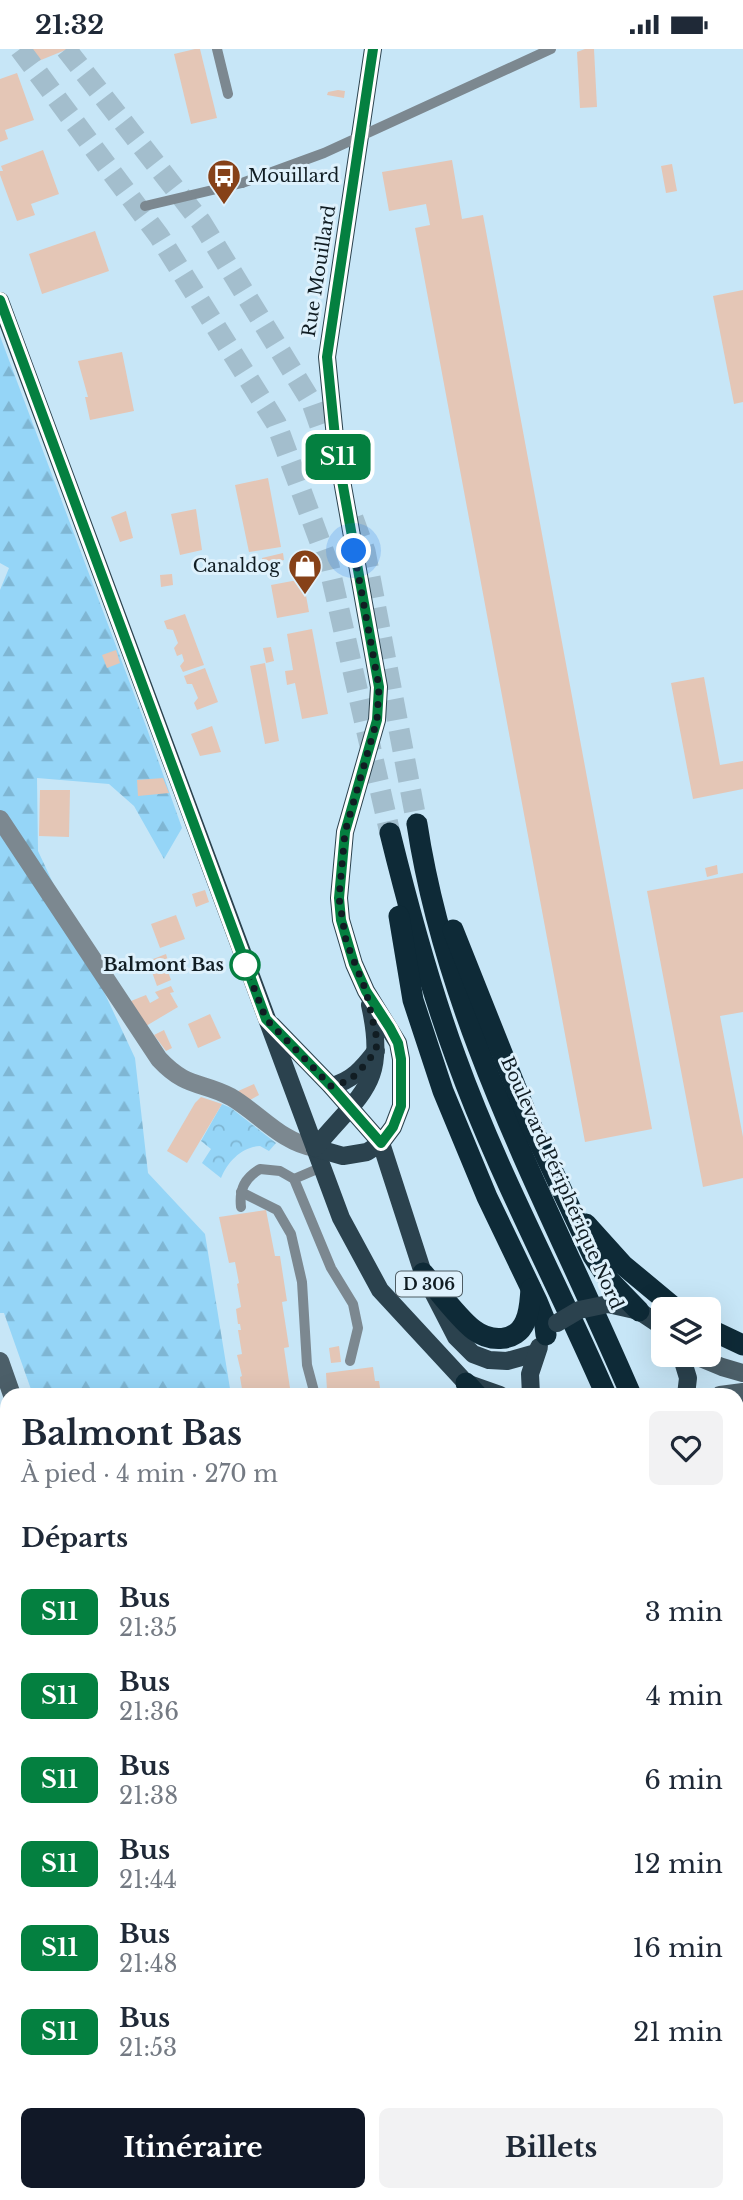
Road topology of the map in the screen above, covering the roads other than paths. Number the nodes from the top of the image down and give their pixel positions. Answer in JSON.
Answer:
{"nodes":[{"id":1,"x":217,"y":49,"type":"edge"},
{"id":2,"x":373,"y":49,"type":"edge"},
{"id":3,"x":551,"y":49,"type":"edge"},
{"id":4,"x":228,"y":94,"type":"dead end"},
{"id":5,"x":145,"y":206,"type":"dead end"},
{"id":6,"x":0,"y":301,"type":"edge"},
{"id":7,"x":0,"y":819,"type":"edge"},
{"id":8,"x":416,"y":824,"type":"tunnel mouth"},
{"id":9,"x":421,"y":854,"type":"junction"},
{"id":10,"x":366,"y":991,"type":"junction"},
{"id":11,"x":266,"y":1019,"type":"junction"},
{"id":12,"x":376,"y":1051,"type":"junction"},
{"id":13,"x":331,"y":1086,"type":"junction"},
{"id":14,"x":350,"y":1107,"type":"junction"},
{"id":15,"x":381,"y":1143,"type":"junction"},
{"id":16,"x":315,"y":1148,"type":"junction"},
{"id":17,"x":322,"y":1167,"type":"junction"},
{"id":18,"x":294,"y":1179,"type":"junction"},
{"id":19,"x":241,"y":1192,"type":"junction"},
{"id":20,"x":565,"y":1200,"type":"junction"},
{"id":21,"x":241,"y":1207,"type":"dead end"},
{"id":22,"x":423,"y":1273,"type":"junction"},
{"id":23,"x":531,"y":1289,"type":"junction"},
{"id":24,"x":662,"y":1297,"type":"edge"},
{"id":25,"x":639,"y":1311,"type":"junction"},
{"id":26,"x":651,"y":1319,"type":"edge"},
{"id":27,"x":721,"y":1335,"type":"edge"},
{"id":28,"x":546,"y":1337,"type":"junction"},
{"id":29,"x":743,"y":1345,"type":"edge"},
{"id":30,"x":0,"y":1361,"type":"edge"},
{"id":31,"x":350,"y":1361,"type":"dead end"},
{"id":32,"x":685,"y":1367,"type":"edge"},
{"id":33,"x":721,"y":1367,"type":"edge"},
{"id":34,"x":743,"y":1373,"type":"edge"},
{"id":35,"x":10,"y":1388,"type":"edge"},
{"id":36,"x":313,"y":1388,"type":"edge"},
{"id":37,"x":470,"y":1388,"type":"edge"},
{"id":38,"x":531,"y":1388,"type":"edge"},
{"id":39,"x":603,"y":1388,"type":"edge"},
{"id":40,"x":628,"y":1388,"type":"edge"},
{"id":41,"x":687,"y":1388,"type":"edge"}],
"edges":[{"from":1,"to":4,"type":"lane"},
{"from":2,"to":10,"type":"main road","name":"Rue Mouillard"},
{"from":3,"to":5,"type":"lane","bridge":true},
{"from":6,"to":11,"type":"main road","number":"D 306"},
{"from":7,"to":16,"type":"street"},
{"from":8,"to":9,"type":"highway","name":"Boulevard Périphérique Nord"},
{"from":9,"to":20,"type":"highway"},
{"from":9,"to":40,"type":"highway","name":"Boulevard Périphérique Nord"},
{"from":10,"to":12,"type":"main road","name":"Rue Mouillard"},
{"from":10,"to":15,"type":"main road","name":"Rue Mouillard"},
{"from":11,"to":13,"type":"main road","number":"D 306"},
{"from":11,"to":16,"type":"main road","number":"D 306"},
{"from":12,"to":13,"type":"main road"},
{"from":12,"to":14,"type":"main road","name":"Rue Mouillard"},
{"from":13,"to":14,"type":"main road","number":"D 306"},
{"from":14,"to":15,"type":"main road","number":"D 306"},
{"from":14,"to":16,"type":"main road","name":"Rue Mouillard"},
{"from":15,"to":16,"type":"main road"},
{"from":15,"to":22,"type":"main road","number":"D 306"},
{"from":16,"to":17,"type":"main road","number":"D 306"},
{"from":17,"to":18,"type":"lane"},
{"from":17,"to":37,"type":"main road","number":"D 306"},
{"from":18,"to":19,"type":"lane"},
{"from":18,"to":31,"type":"lane"},
{"from":19,"to":21,"type":"lane"},
{"from":19,"to":36,"type":"lane"},
{"from":20,"to":24,"type":"highway"},
{"from":20,"to":25,"type":"highway"},
{"from":22,"to":23,"type":"highway"},
{"from":22,"to":28,"type":"main road","number":"D 306"},
{"from":23,"to":28,"type":"highway"},
{"from":23,"to":39,"type":"highway"},
{"from":25,"to":26,"type":"main road","number":"D 306"},
{"from":25,"to":28,"type":"main road","number":"D 306","bridge":true},
{"from":27,"to":29,"type":"highway"},
{"from":28,"to":38,"type":"main road"},
{"from":30,"to":35,"type":"street"},
{"from":32,"to":41,"type":"main road"},
{"from":33,"to":34,"type":"street"}]}
